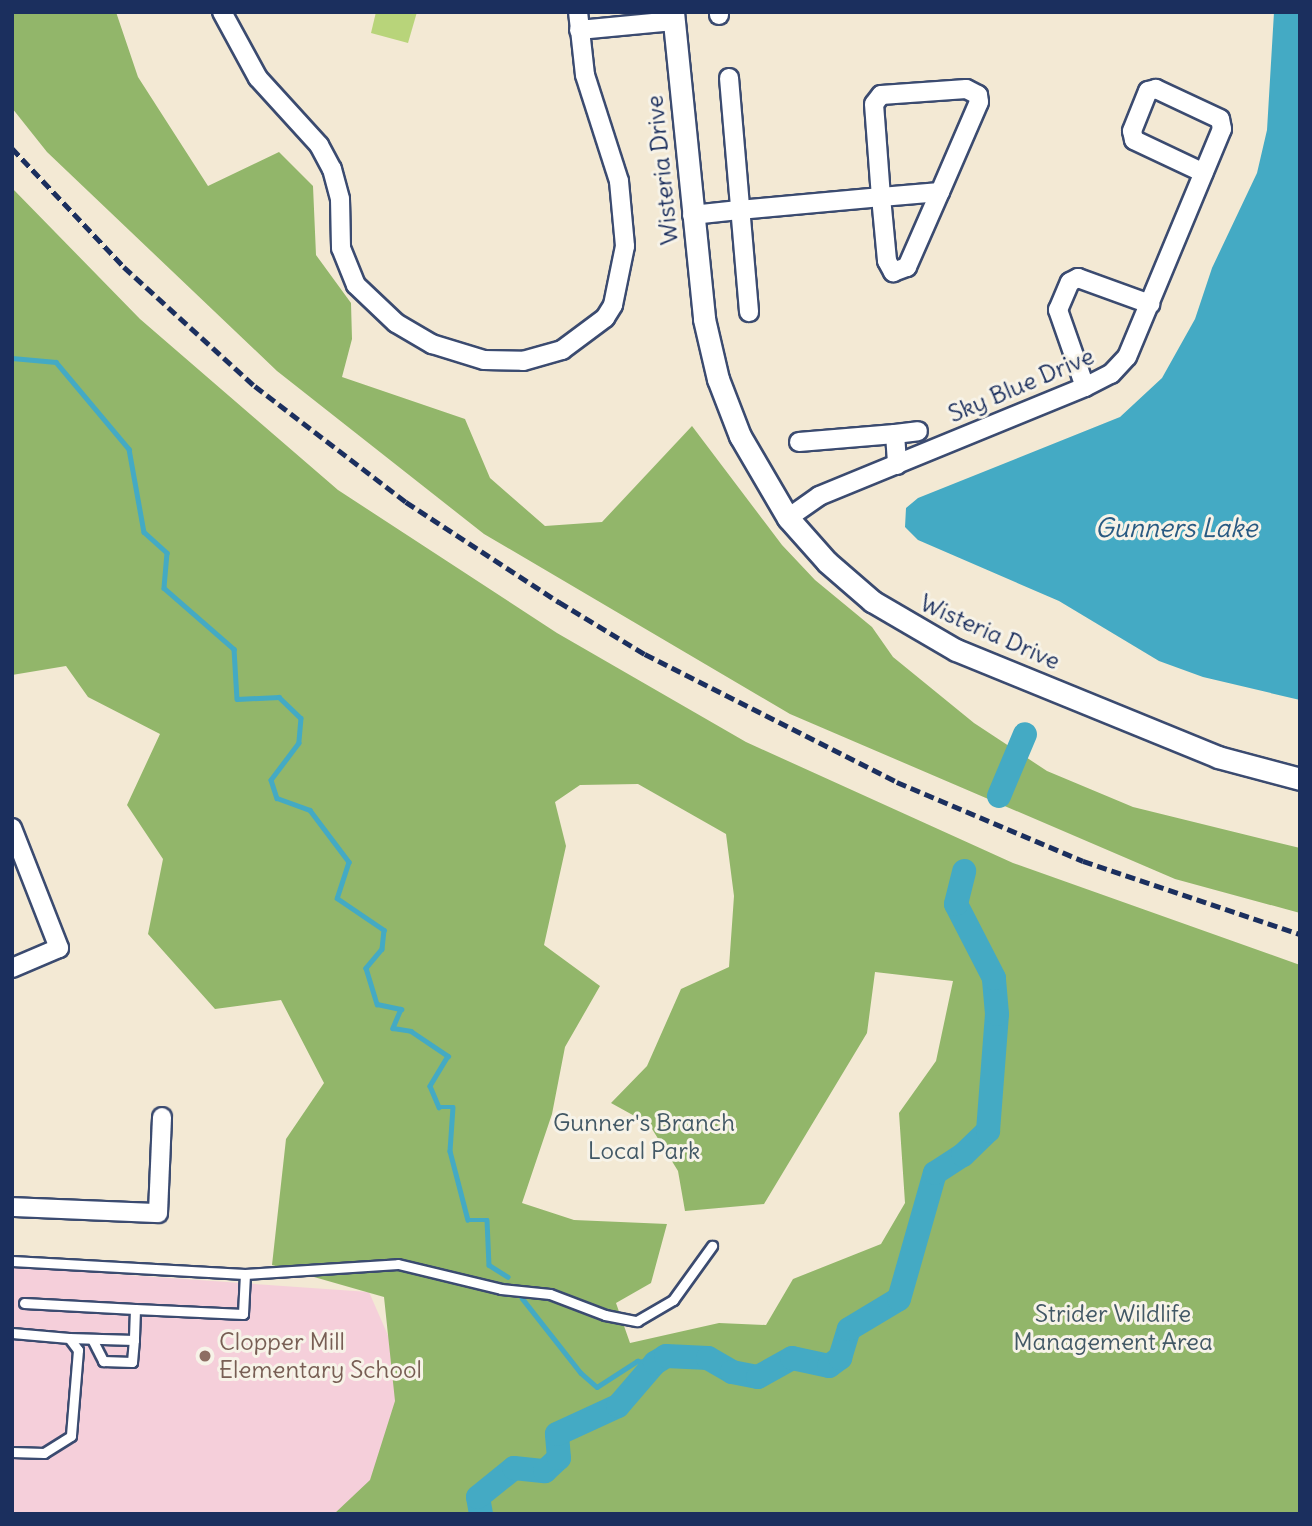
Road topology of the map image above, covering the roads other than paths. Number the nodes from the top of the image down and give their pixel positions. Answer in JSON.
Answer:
{"nodes":[{"id":1,"x":222,"y":12,"type":"edge"},
{"id":2,"x":673,"y":17,"type":"edge"},
{"id":3,"x":578,"y":21,"type":"edge"},
{"id":4,"x":729,"y":78,"type":"dead end"},
{"id":5,"x":1204,"y":173,"type":"junction"},
{"id":6,"x":940,"y":192,"type":"junction"},
{"id":7,"x":881,"y":197,"type":"junction"},
{"id":8,"x":739,"y":210,"type":"junction"},
{"id":9,"x":692,"y":215,"type":"junction"},
{"id":10,"x":1150,"y":304,"type":"junction"},
{"id":11,"x":748,"y":312,"type":"dead end"},
{"id":12,"x":1085,"y":387,"type":"junction"},
{"id":13,"x":918,"y":431,"type":"dead end"},
{"id":14,"x":895,"y":434,"type":"junction"},
{"id":15,"x":799,"y":442,"type":"dead end"},
{"id":16,"x":897,"y":465,"type":"junction"},
{"id":17,"x":788,"y":518,"type":"junction"},
{"id":18,"x":1300,"y":779,"type":"edge"},
{"id":19,"x":12,"y":828,"type":"edge"},
{"id":20,"x":12,"y":968,"type":"edge"},
{"id":21,"x":162,"y":1117,"type":"dead end"},
{"id":22,"x":12,"y":1207,"type":"edge"},
{"id":23,"x":712,"y":1245,"type":"dead end"},
{"id":24,"x":12,"y":1261,"type":"edge"},
{"id":25,"x":245,"y":1274,"type":"junction"},
{"id":26,"x":24,"y":1303,"type":"dead end"},
{"id":27,"x":135,"y":1309,"type":"junction"},
{"id":28,"x":12,"y":1334,"type":"edge"},
{"id":29,"x":69,"y":1338,"type":"junction"},
{"id":30,"x":92,"y":1339,"type":"junction"},
{"id":31,"x":134,"y":1340,"type":"junction"},
{"id":32,"x":12,"y":1452,"type":"edge"}],
"edges":[{"from":1,"to":3,"type":"street"},
{"from":2,"to":3,"type":"street"},
{"from":2,"to":9,"type":"street","name":"Wisteria Drive"},
{"from":4,"to":8,"type":"street"},
{"from":5,"to":5,"type":"street","name":"Sky Blue Drive"},
{"from":5,"to":10,"type":"street","name":"Sky Blue Drive"},
{"from":6,"to":7,"type":"street"},
{"from":6,"to":7,"type":"street"},
{"from":6,"to":7,"type":"street"},
{"from":7,"to":8,"type":"street"},
{"from":8,"to":9,"type":"street"},
{"from":8,"to":11,"type":"street"},
{"from":9,"to":17,"type":"street","name":"Wisteria Drive"},
{"from":10,"to":12,"type":"street","name":"Sky Blue Drive"},
{"from":10,"to":12,"type":"street"},
{"from":12,"to":16,"type":"street","name":"Sky Blue Drive"},
{"from":13,"to":14,"type":"street"},
{"from":14,"to":15,"type":"street"},
{"from":14,"to":16,"type":"street"},
{"from":16,"to":17,"type":"street","name":"Sky Blue Drive"},
{"from":17,"to":18,"type":"street","name":"Wisteria Drive"},
{"from":19,"to":20,"type":"street"},
{"from":21,"to":22,"type":"street"},
{"from":23,"to":25,"type":"lane"},
{"from":24,"to":25,"type":"lane"},
{"from":25,"to":27,"type":"lane"},
{"from":26,"to":27,"type":"lane"},
{"from":27,"to":31,"type":"lane"},
{"from":28,"to":29,"type":"lane"},
{"from":29,"to":30,"type":"lane"},
{"from":29,"to":32,"type":"lane"},
{"from":30,"to":31,"type":"lane"},
{"from":30,"to":31,"type":"lane"}]}
